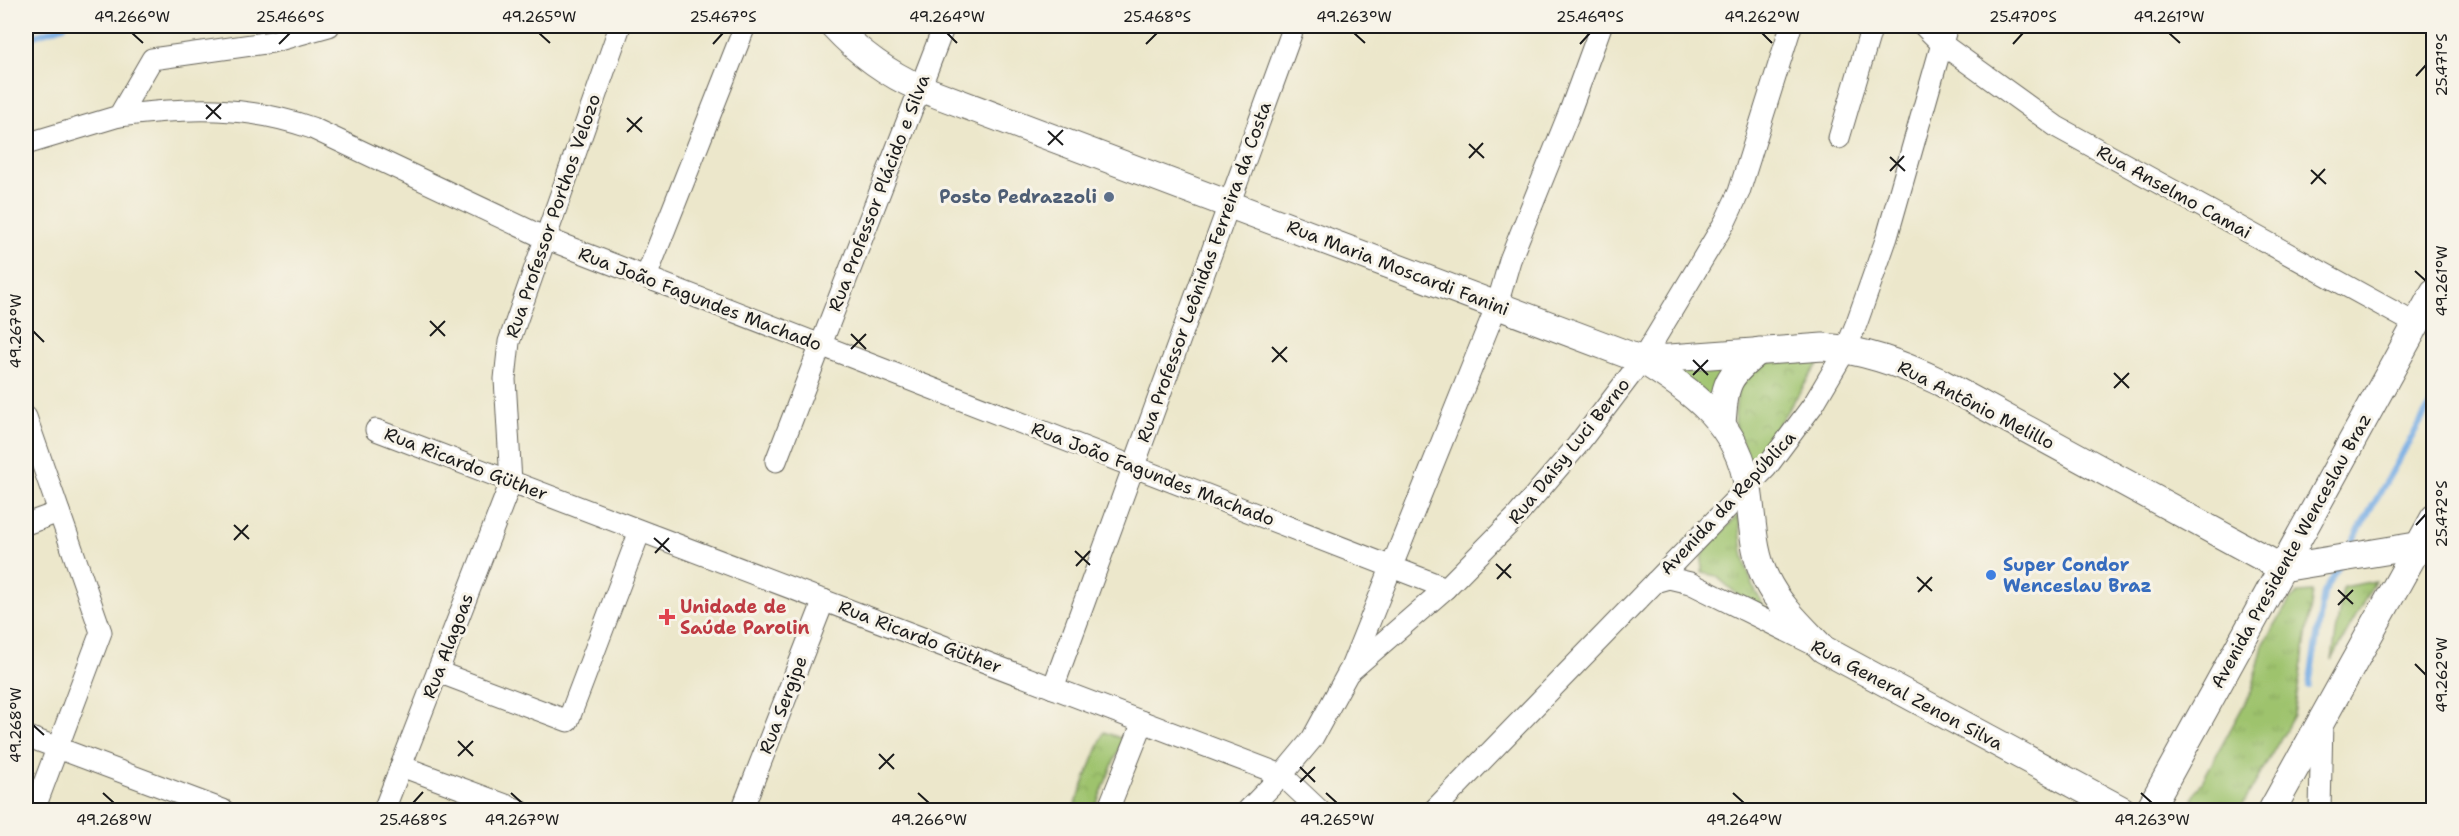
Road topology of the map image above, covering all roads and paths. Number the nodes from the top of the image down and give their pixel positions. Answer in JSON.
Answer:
{"nodes":[{"id":1,"x":329,"y":26,"type":"edge"},
{"id":2,"x":620,"y":26,"type":"edge"},
{"id":3,"x":745,"y":26,"type":"edge"},
{"id":4,"x":834,"y":26,"type":"edge"},
{"id":5,"x":944,"y":26,"type":"edge"},
{"id":6,"x":1294,"y":26,"type":"edge"},
{"id":7,"x":1601,"y":26,"type":"edge"},
{"id":8,"x":1791,"y":26,"type":"edge"},
{"id":9,"x":1872,"y":26,"type":"edge"},
{"id":10,"x":1924,"y":26,"type":"edge"},
{"id":11,"x":1945,"y":35,"type":"edge"},
{"id":12,"x":920,"y":88,"type":"junction"},
{"id":13,"x":119,"y":116,"type":"junction"},
{"id":14,"x":1839,"y":138,"type":"dead end"},
{"id":15,"x":26,"y":144,"type":"edge"},
{"id":16,"x":1229,"y":205,"type":"junction"},
{"id":17,"x":544,"y":238,"type":"junction"},
{"id":18,"x":646,"y":278,"type":"junction"},
{"id":19,"x":2433,"y":292,"type":"edge"},
{"id":20,"x":1497,"y":305,"type":"junction"},
{"id":21,"x":2416,"y":324,"type":"junction"},
{"id":22,"x":821,"y":345,"type":"junction"},
{"id":23,"x":1846,"y":349,"type":"junction"},
{"id":24,"x":1759,"y":351,"type":"junction"},
{"id":25,"x":1642,"y":360,"type":"junction"},
{"id":26,"x":26,"y":417,"type":"edge"},
{"id":27,"x":1722,"y":424,"type":"junction"},
{"id":28,"x":376,"y":430,"type":"dead end"},
{"id":29,"x":776,"y":460,"type":"dead end"},
{"id":30,"x":1133,"y":467,"type":"junction"},
{"id":31,"x":511,"y":482,"type":"junction"},
{"id":32,"x":1748,"y":487,"type":"junction"},
{"id":33,"x":59,"y":512,"type":"junction"},
{"id":34,"x":2433,"y":518,"type":"edge"},
{"id":35,"x":26,"y":524,"type":"edge"},
{"id":36,"x":640,"y":531,"type":"junction"},
{"id":37,"x":1695,"y":541,"type":"junction"},
{"id":38,"x":2426,"y":544,"type":"edge"},
{"id":39,"x":1391,"y":567,"type":"junction"},
{"id":40,"x":2282,"y":568,"type":"junction"},
{"id":41,"x":1655,"y":582,"type":"junction"},
{"id":42,"x":1690,"y":583,"type":"junction"},
{"id":43,"x":1446,"y":588,"type":"junction"},
{"id":44,"x":824,"y":600,"type":"junction"},
{"id":45,"x":1823,"y":649,"type":"junction"},
{"id":46,"x":438,"y":672,"type":"junction"},
{"id":47,"x":1348,"y":673,"type":"junction"},
{"id":48,"x":1053,"y":688,"type":"junction"},
{"id":49,"x":2322,"y":720,"type":"junction"},
{"id":50,"x":1143,"y":722,"type":"junction"},
{"id":51,"x":26,"y":736,"type":"edge"},
{"id":52,"x":57,"y":748,"type":"junction"},
{"id":53,"x":401,"y":766,"type":"junction"},
{"id":54,"x":1282,"y":775,"type":"junction"},
{"id":55,"x":34,"y":810,"type":"edge"},
{"id":56,"x":223,"y":810,"type":"edge"},
{"id":57,"x":384,"y":810,"type":"edge"},
{"id":58,"x":519,"y":810,"type":"edge"},
{"id":59,"x":742,"y":810,"type":"edge"},
{"id":60,"x":1108,"y":810,"type":"edge"},
{"id":61,"x":1248,"y":810,"type":"edge"},
{"id":62,"x":1319,"y":810,"type":"edge"},
{"id":63,"x":1434,"y":810,"type":"edge"},
{"id":64,"x":2122,"y":810,"type":"edge"},
{"id":65,"x":2149,"y":810,"type":"edge"},
{"id":66,"x":2272,"y":810,"type":"edge"},
{"id":67,"x":2320,"y":810,"type":"edge"}],
"edges":[{"from":1,"to":13,"type":"street"},
{"from":2,"to":17,"type":"street","name":"Rua Professor Porthos Velozo"},
{"from":3,"to":18,"type":"street"},
{"from":4,"to":12,"type":"main road","name":"Rua Maria Moscardi Fanini"},
{"from":5,"to":12,"type":"street","name":"Rua Professor Plácido e Silva"},
{"from":6,"to":16,"type":"street","name":"Rua Professor Leônidas Ferreira da Costa"},
{"from":7,"to":20,"type":"street"},
{"from":8,"to":25,"type":"street","name":"Rua Daisy Luci Berno"},
{"from":9,"to":14,"type":"street"},
{"from":10,"to":11,"type":"street","name":"Rua Anselmo Camai"},
{"from":11,"to":21,"type":"street","name":"Rua Anselmo Camai"},
{"from":11,"to":23,"type":"street","name":"Avenida da República"},
{"from":12,"to":16,"type":"main road","name":"Rua Maria Moscardi Fanini"},
{"from":12,"to":22,"type":"street","name":"Rua Professor Plácido e Silva"},
{"from":13,"to":15,"type":"street","name":"Rua João Fagundes Machado"},
{"from":13,"to":17,"type":"street","name":"Rua João Fagundes Machado"},
{"from":16,"to":20,"type":"main road","name":"Rua Maria Moscardi Fanini"},
{"from":16,"to":30,"type":"street","name":"Rua Professor Leônidas Ferreira da Costa"},
{"from":17,"to":18,"type":"street","name":"Rua João Fagundes Machado"},
{"from":17,"to":31,"type":"street","name":"Rua Professor Porthos Velozo"},
{"from":18,"to":22,"type":"street","name":"Rua João Fagundes Machado"},
{"from":19,"to":21,"type":"main road","name":"Avenida Presidente Wenceslau Braz"},
{"from":20,"to":25,"type":"main road","name":"Rua Maria Moscardi Fanini"},
{"from":20,"to":39,"type":"street"},
{"from":21,"to":40,"type":"main road","name":"Avenida Presidente Wenceslau Braz"},
{"from":22,"to":29,"type":"street","name":"Rua Professor Plácido e Silva"},
{"from":22,"to":30,"type":"street","name":"Rua João Fagundes Machado"},
{"from":23,"to":24,"type":"main road","name":"Rua Antônio Melillo"},
{"from":23,"to":32,"type":"street","name":"Avenida da República"},
{"from":23,"to":40,"type":"main road","name":"Rua Antônio Melillo"},
{"from":24,"to":25,"type":"main road","name":"Rua Antônio Melillo"},
{"from":24,"to":27,"type":"main road"},
{"from":25,"to":27,"type":"main road","name":"Rua Maria Moscardi Fanini"},
{"from":25,"to":43,"type":"street","name":"Rua Daisy Luci Berno"},
{"from":26,"to":33,"type":"street"},
{"from":27,"to":32,"type":"main road","name":"Rua Maria Moscardi Fanini"},
{"from":28,"to":31,"type":"street","name":"Rua Ricardo Güther"},
{"from":30,"to":39,"type":"street","name":"Rua João Fagundes Machado"},
{"from":30,"to":48,"type":"street","name":"Rua Professor Leônidas Ferreira da Costa"},
{"from":31,"to":36,"type":"street","name":"Rua Ricardo Güther"},
{"from":31,"to":46,"type":"street","name":"Rua Alagoas"},
{"from":32,"to":37,"type":"street","name":"Avenida da República"},
{"from":32,"to":45,"type":"main road","name":"Rua Maria Moscardi Fanini"},
{"from":33,"to":35,"type":"street"},
{"from":33,"to":52,"type":"street"},
{"from":34,"to":38,"type":"main road"},
{"from":36,"to":44,"type":"street","name":"Rua Ricardo Güther"},
{"from":36,"to":46,"type":"street"},
{"from":37,"to":41,"type":"street","name":"Avenida da República"},
{"from":37,"to":42,"type":"street"},
{"from":38,"to":40,"type":"main road"},
{"from":38,"to":49,"type":"main road"},
{"from":39,"to":43,"type":"street","name":"Rua João Fagundes Machado"},
{"from":39,"to":47,"type":"street"},
{"from":40,"to":65,"type":"main road","name":"Avenida Presidente Wenceslau Braz"},
{"from":41,"to":42,"type":"street","name":"Rua General Zenon Silva"},
{"from":41,"to":63,"type":"street","name":"Avenida da República"},
{"from":42,"to":45,"type":"street","name":"Rua General Zenon Silva"},
{"from":43,"to":47,"type":"street","name":"Rua Daisy Luci Berno"},
{"from":44,"to":48,"type":"street","name":"Rua Ricardo Güther"},
{"from":44,"to":59,"type":"street","name":"Rua Sergipe"},
{"from":45,"to":64,"type":"main road","name":"Rua General Zenon Silva"},
{"from":46,"to":53,"type":"street","name":"Rua Alagoas"},
{"from":47,"to":54,"type":"street","name":"Rua Daisy Luci Berno"},
{"from":48,"to":50,"type":"street","name":"Rua Ricardo Güther"},
{"from":49,"to":66,"type":"main road"},
{"from":49,"to":67,"type":"street"},
{"from":50,"to":54,"type":"street","name":"Rua Ricardo Güther"},
{"from":50,"to":60,"type":"street"},
{"from":51,"to":52,"type":"street"},
{"from":52,"to":55,"type":"street"},
{"from":52,"to":56,"type":"street"},
{"from":53,"to":57,"type":"street","name":"Rua Alagoas"},
{"from":53,"to":58,"type":"street"},
{"from":54,"to":61,"type":"street","name":"Rua Daisy Luci Berno"},
{"from":54,"to":62,"type":"street","name":"Rua Ricardo Güther"}]}
